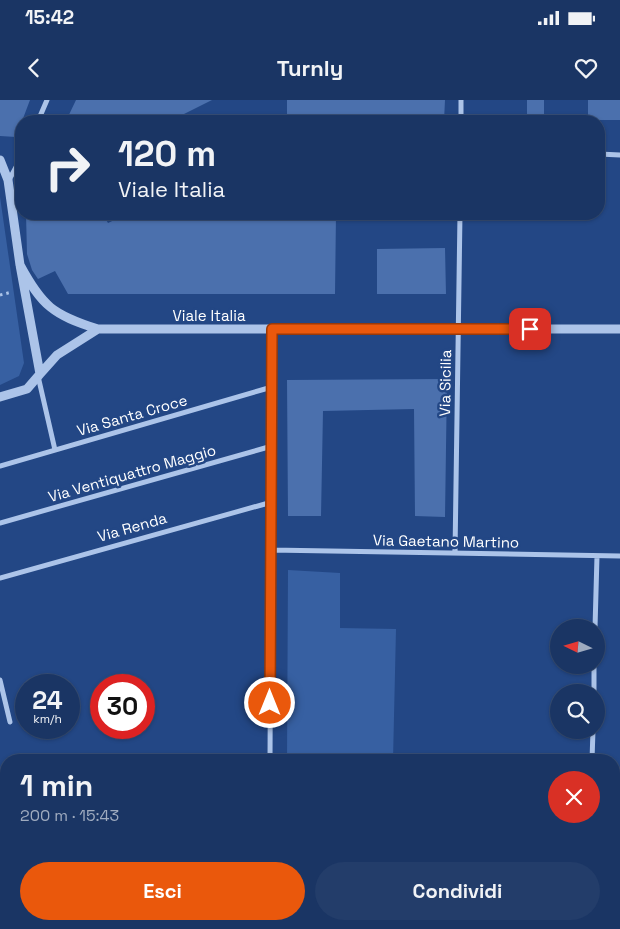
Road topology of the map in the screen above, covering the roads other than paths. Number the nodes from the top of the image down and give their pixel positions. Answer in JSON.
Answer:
{"nodes":[{"id":1,"x":48,"y":100,"type":"edge"},
{"id":2,"x":461,"y":100,"type":"edge"},
{"id":3,"x":41,"y":115,"type":"edge"},
{"id":4,"x":461,"y":115,"type":"edge"},
{"id":5,"x":605,"y":154,"type":"edge"},
{"id":6,"x":620,"y":154,"type":"edge"},
{"id":7,"x":0,"y":160,"type":"edge"},
{"id":8,"x":15,"y":168,"type":"edge"},
{"id":9,"x":8,"y":180,"type":"junction"},
{"id":10,"x":460,"y":220,"type":"edge"},
{"id":11,"x":20,"y":265,"type":"junction"},
{"id":12,"x":620,"y":328,"type":"edge"},
{"id":13,"x":98,"y":329,"type":"junction"},
{"id":14,"x":272,"y":329,"type":"junction"},
{"id":15,"x":459,"y":329,"type":"junction"},
{"id":16,"x":39,"y":375,"type":"junction"},
{"id":17,"x":272,"y":387,"type":"junction"},
{"id":18,"x":0,"y":397,"type":"edge"},
{"id":19,"x":272,"y":446,"type":"junction"},
{"id":20,"x":55,"y":450,"type":"junction"},
{"id":21,"x":0,"y":466,"type":"edge"},
{"id":22,"x":272,"y":502,"type":"junction"},
{"id":23,"x":0,"y":523,"type":"edge"},
{"id":24,"x":271,"y":550,"type":"junction"},
{"id":25,"x":455,"y":554,"type":"junction"},
{"id":26,"x":597,"y":556,"type":"junction"},
{"id":27,"x":620,"y":556,"type":"edge"},
{"id":28,"x":0,"y":578,"type":"edge"},
{"id":29,"x":595,"y":619,"type":"edge"},
{"id":30,"x":0,"y":680,"type":"edge"},
{"id":31,"x":10,"y":722,"type":"dead end"},
{"id":32,"x":593,"y":739,"type":"edge"},
{"id":33,"x":270,"y":754,"type":"edge"},
{"id":34,"x":592,"y":754,"type":"edge"}],
"edges":[{"from":1,"to":3,"type":"street"},
{"from":2,"to":4,"type":"street"},
{"from":5,"to":6,"type":"street"},
{"from":7,"to":9,"type":"street"},
{"from":8,"to":9,"type":"street"},
{"from":9,"to":11,"type":"street"},
{"from":10,"to":15,"type":"street","name":"Via Sicilia"},
{"from":11,"to":13,"type":"street","name":"Viale Italia"},
{"from":11,"to":16,"type":"street"},
{"from":12,"to":15,"type":"street","name":"Viale Italia"},
{"from":13,"to":14,"type":"street","name":"Viale Italia"},
{"from":13,"to":16,"type":"street"},
{"from":14,"to":15,"type":"street","name":"Viale Italia"},
{"from":14,"to":17,"type":"street"},
{"from":15,"to":25,"type":"street","name":"Via Sicilia"},
{"from":16,"to":18,"type":"street"},
{"from":16,"to":20,"type":"street"},
{"from":17,"to":19,"type":"street"},
{"from":17,"to":20,"type":"street","name":"Via Santa Croce"},
{"from":19,"to":22,"type":"street"},
{"from":19,"to":23,"type":"street","name":"Via Ventiquattro Maggio"},
{"from":20,"to":21,"type":"street","name":"Via Santa Croce"},
{"from":22,"to":24,"type":"street"},
{"from":22,"to":28,"type":"street","name":"Via Renda"},
{"from":24,"to":25,"type":"street","name":"Via Gaetano Martino"},
{"from":24,"to":33,"type":"street"},
{"from":25,"to":26,"type":"street","name":"Via Gaetano Martino"},
{"from":26,"to":27,"type":"street","name":"Via Gaetano Martino"},
{"from":26,"to":29,"type":"street"},
{"from":30,"to":31,"type":"street"},
{"from":32,"to":34,"type":"street"}]}
